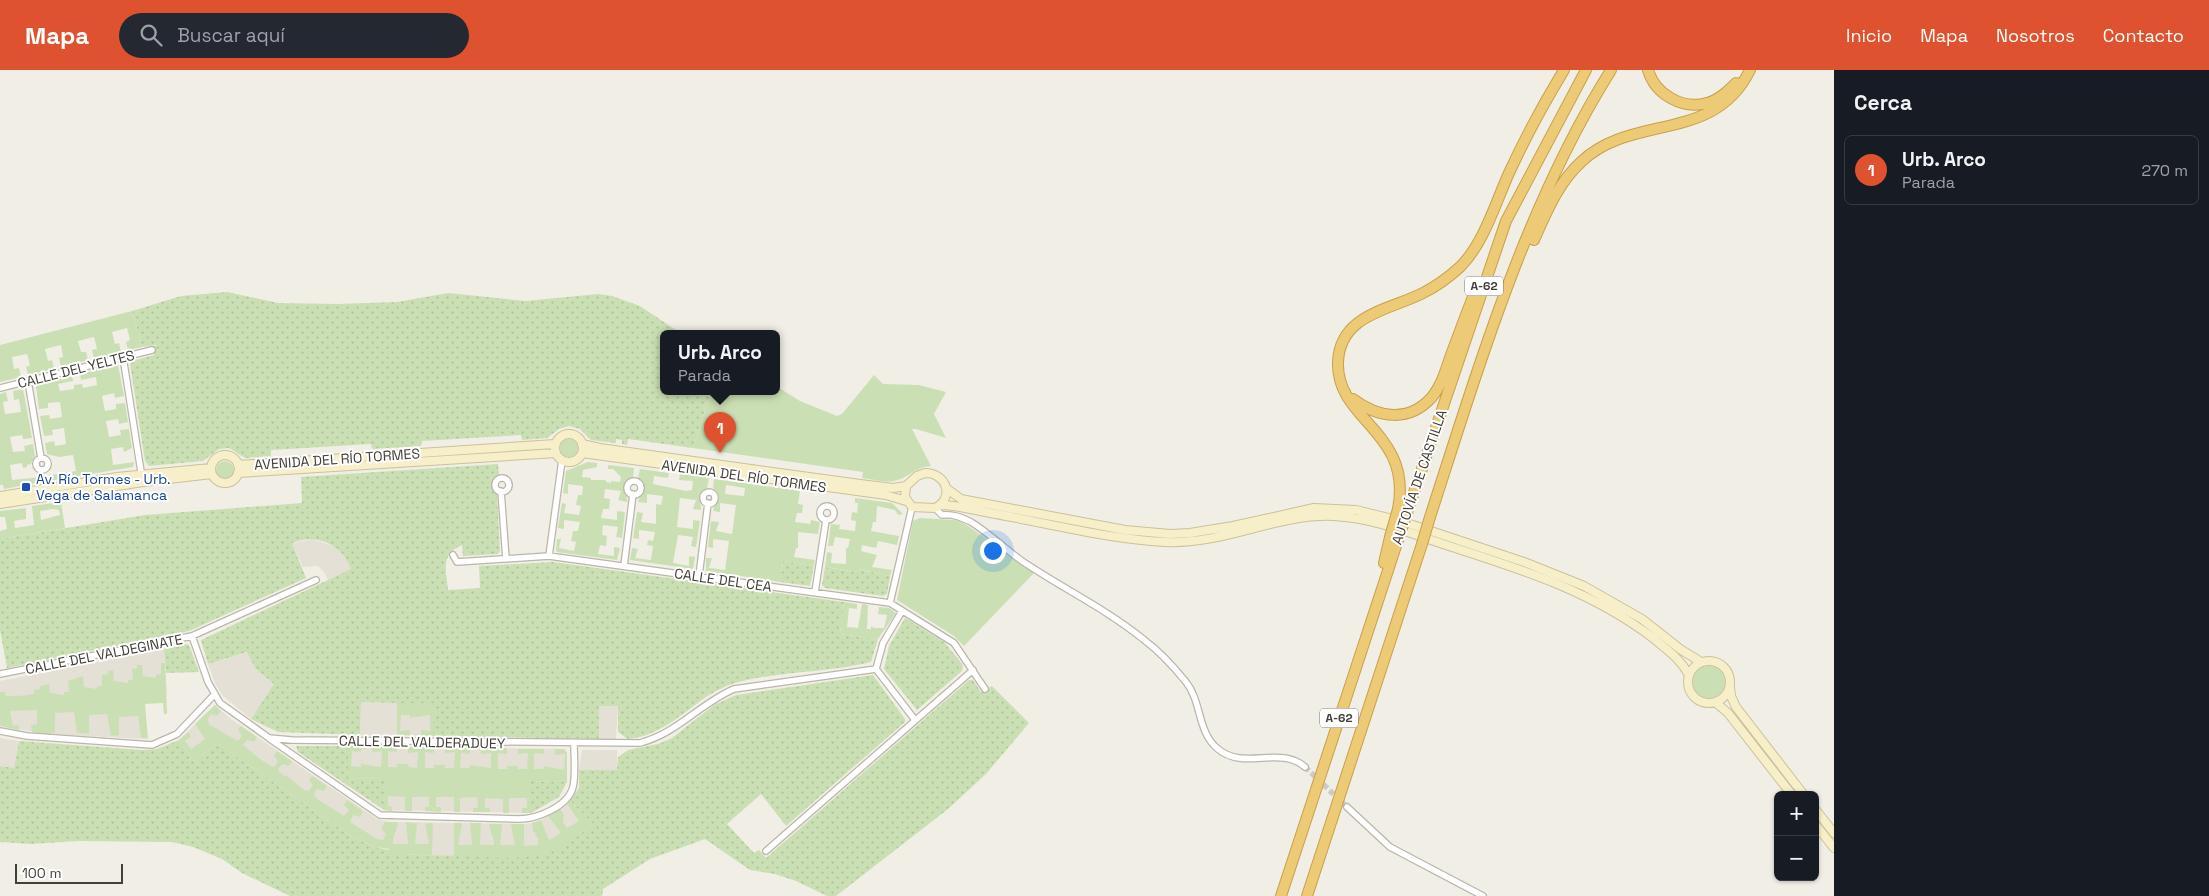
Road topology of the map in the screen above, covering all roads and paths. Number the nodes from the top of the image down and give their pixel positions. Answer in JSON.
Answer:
{"nodes":[{"id":1,"x":1564,"y":70,"type":"edge"},
{"id":2,"x":1586,"y":70,"type":"edge"},
{"id":3,"x":1611,"y":70,"type":"edge"},
{"id":4,"x":1648,"y":70,"type":"edge"},
{"id":5,"x":1745,"y":70,"type":"edge"},
{"id":6,"x":1750,"y":70,"type":"edge"},
{"id":7,"x":1489,"y":339,"type":"junction"},
{"id":8,"x":152,"y":350,"type":"dead end"},
{"id":9,"x":123,"y":357,"type":"junction"},
{"id":10,"x":28,"y":381,"type":"junction"},
{"id":11,"x":0,"y":388,"type":"edge"},
{"id":12,"x":1348,"y":395,"type":"junction"},
{"id":13,"x":556,"y":444,"type":"junction"},
{"id":14,"x":582,"y":444,"type":"junction"},
{"id":15,"x":556,"y":453,"type":"junction"},
{"id":16,"x":582,"y":453,"type":"junction"},
{"id":17,"x":41,"y":458,"type":"dead end"},
{"id":18,"x":562,"y":460,"type":"junction"},
{"id":19,"x":238,"y":469,"type":"junction"},
{"id":20,"x":212,"y":471,"type":"junction"},
{"id":21,"x":142,"y":478,"type":"junction"},
{"id":22,"x":906,"y":486,"type":"junction"},
{"id":23,"x":946,"y":488,"type":"junction"},
{"id":24,"x":502,"y":492,"type":"dead end"},
{"id":25,"x":633,"y":494,"type":"dead end"},
{"id":26,"x":0,"y":496,"type":"edge"},
{"id":27,"x":708,"y":503,"type":"dead end"},
{"id":28,"x":0,"y":504,"type":"edge"},
{"id":29,"x":909,"y":504,"type":"junction"},
{"id":30,"x":938,"y":506,"type":"junction"},
{"id":31,"x":1402,"y":511,"type":"junction"},
{"id":32,"x":826,"y":520,"type":"dead end"},
{"id":33,"x":453,"y":554,"type":"dead end"},
{"id":34,"x":549,"y":556,"type":"junction"},
{"id":35,"x":506,"y":559,"type":"junction"},
{"id":36,"x":624,"y":566,"type":"junction"},
{"id":37,"x":699,"y":576,"type":"junction"},
{"id":38,"x":316,"y":580,"type":"dead end"},
{"id":39,"x":815,"y":592,"type":"junction"},
{"id":40,"x":890,"y":602,"type":"junction"},
{"id":41,"x":902,"y":611,"type":"junction"},
{"id":42,"x":192,"y":636,"type":"junction"},
{"id":43,"x":1701,"y":662,"type":"junction"},
{"id":44,"x":876,"y":669,"type":"junction"},
{"id":45,"x":973,"y":670,"type":"junction"},
{"id":46,"x":0,"y":674,"type":"edge"},
{"id":47,"x":1688,"y":675,"type":"junction"},
{"id":48,"x":1730,"y":687,"type":"junction"},
{"id":49,"x":985,"y":689,"type":"dead end"},
{"id":50,"x":214,"y":695,"type":"junction"},
{"id":51,"x":1715,"y":702,"type":"junction"},
{"id":52,"x":915,"y":720,"type":"junction"},
{"id":53,"x":0,"y":731,"type":"edge"},
{"id":54,"x":269,"y":738,"type":"junction"},
{"id":55,"x":574,"y":744,"type":"junction"},
{"id":56,"x":1305,"y":767,"type":"tunnel mouth"},
{"id":57,"x":1789,"y":791,"type":"edge"},
{"id":58,"x":1801,"y":791,"type":"edge"},
{"id":59,"x":1347,"y":807,"type":"tunnel mouth"},
{"id":60,"x":1819,"y":814,"type":"edge"},
{"id":61,"x":1819,"y":829,"type":"edge"},
{"id":62,"x":1834,"y":833,"type":"edge"},
{"id":63,"x":1834,"y":848,"type":"edge"},
{"id":64,"x":766,"y":852,"type":"dead end"},
{"id":65,"x":1281,"y":896,"type":"edge"},
{"id":66,"x":1307,"y":896,"type":"edge"},
{"id":67,"x":1483,"y":896,"type":"edge"}],
"edges":[{"from":1,"to":12,"type":"highway"},
{"from":2,"to":12,"type":"highway"},
{"from":2,"to":31,"type":"highway","name":"AUTOVÍA DE CASTILLA","number":"A-62"},
{"from":3,"to":7,"type":"highway","name":"AUTOVÍA DE CASTILLA","number":"A-62"},
{"from":4,"to":5,"type":"highway"},
{"from":6,"to":7,"type":"highway"},
{"from":7,"to":66,"type":"highway","name":"AUTOVÍA DE CASTILLA","number":"A-62","bridge":true},
{"from":8,"to":9,"type":"street","name":"CALLE DEL YELTES"},
{"from":9,"to":10,"type":"street","name":"CALLE DEL YELTES"},
{"from":9,"to":21,"type":"street"},
{"from":10,"to":11,"type":"street","name":"CALLE DEL YELTES"},
{"from":10,"to":17,"type":"street"},
{"from":12,"to":31,"type":"highway"},
{"from":13,"to":14,"type":"main road","name":"AVENIDA DEL RÍO TORMES"},
{"from":13,"to":15,"type":"main road"},
{"from":13,"to":19,"type":"main road","name":"AVENIDA DEL RÍO TORMES"},
{"from":14,"to":16,"type":"main road"},
{"from":14,"to":22,"type":"main road","name":"AVENIDA DEL RÍO TORMES"},
{"from":15,"to":18,"type":"main road"},
{"from":15,"to":19,"type":"main road","name":"AVENIDA DEL RÍO TORMES"},
{"from":16,"to":18,"type":"main road","name":"AVENIDA DEL RÍO TORMES"},
{"from":16,"to":29,"type":"main road","name":"AVENIDA DEL RÍO TORMES"},
{"from":18,"to":34,"type":"street"},
{"from":19,"to":20,"type":"main road","name":"AVENIDA DEL RÍO TORMES"},
{"from":19,"to":20,"type":"main road","name":"AVENIDA DEL RÍO TORMES"},
{"from":20,"to":21,"type":"main road","name":"AVENIDA DEL RÍO TORMES"},
{"from":21,"to":26,"type":"main road","name":"AVENIDA DEL RÍO TORMES"},
{"from":21,"to":28,"type":"main road","name":"AVENIDA DEL RÍO TORMES"},
{"from":22,"to":23,"type":"main road"},
{"from":22,"to":29,"type":"main road"},
{"from":23,"to":30,"type":"main road"},
{"from":23,"to":43,"type":"main road"},
{"from":24,"to":35,"type":"street"},
{"from":25,"to":36,"type":"street"},
{"from":27,"to":37,"type":"street"},
{"from":29,"to":30,"type":"main road"},
{"from":29,"to":40,"type":"street"},
{"from":30,"to":47,"type":"main road"},
{"from":30,"to":56,"type":"street"},
{"from":31,"to":65,"type":"highway","name":"AUTOVÍA DE CASTILLA","number":"A-62","bridge":true},
{"from":32,"to":39,"type":"street"},
{"from":33,"to":35,"type":"street","name":"CALLE DEL CEA"},
{"from":34,"to":35,"type":"street","name":"CALLE DEL CEA"},
{"from":34,"to":36,"type":"street","name":"CALLE DEL CEA"},
{"from":36,"to":37,"type":"street","name":"CALLE DEL CEA"},
{"from":37,"to":39,"type":"street","name":"CALLE DEL CEA"},
{"from":38,"to":42,"type":"street","name":"CALLE DEL VALDEGINATE"},
{"from":39,"to":40,"type":"street","name":"CALLE DEL CEA"},
{"from":40,"to":41,"type":"street","name":"CALLE DEL CEA"},
{"from":41,"to":44,"type":"street"},
{"from":41,"to":45,"type":"street","name":"CALLE DEL CEA"},
{"from":42,"to":46,"type":"street","name":"CALLE DEL VALDEGINATE"},
{"from":42,"to":50,"type":"street","name":"CALLE DEL VALDERADUEY"},
{"from":43,"to":47,"type":"main road"},
{"from":43,"to":48,"type":"main road"},
{"from":44,"to":52,"type":"street"},
{"from":44,"to":55,"type":"street","name":"CALLE DEL VALDERADUEY"},
{"from":45,"to":49,"type":"street","name":"CALLE DEL CEA"},
{"from":45,"to":52,"type":"street"},
{"from":47,"to":51,"type":"main road"},
{"from":48,"to":51,"type":"main road"},
{"from":48,"to":58,"type":"main road"},
{"from":50,"to":53,"type":"street"},
{"from":50,"to":54,"type":"street","name":"CALLE DEL VALDERADUEY"},
{"from":51,"to":57,"type":"main road"},
{"from":52,"to":64,"type":"street"},
{"from":54,"to":55,"type":"street","name":"CALLE DEL VALDERADUEY"},
{"from":54,"to":55,"type":"street","name":"CALLE DEL VALDERADUEY"},
{"from":59,"to":67,"type":"street"},
{"from":60,"to":62,"type":"main road"},
{"from":61,"to":63,"type":"main road"}]}
